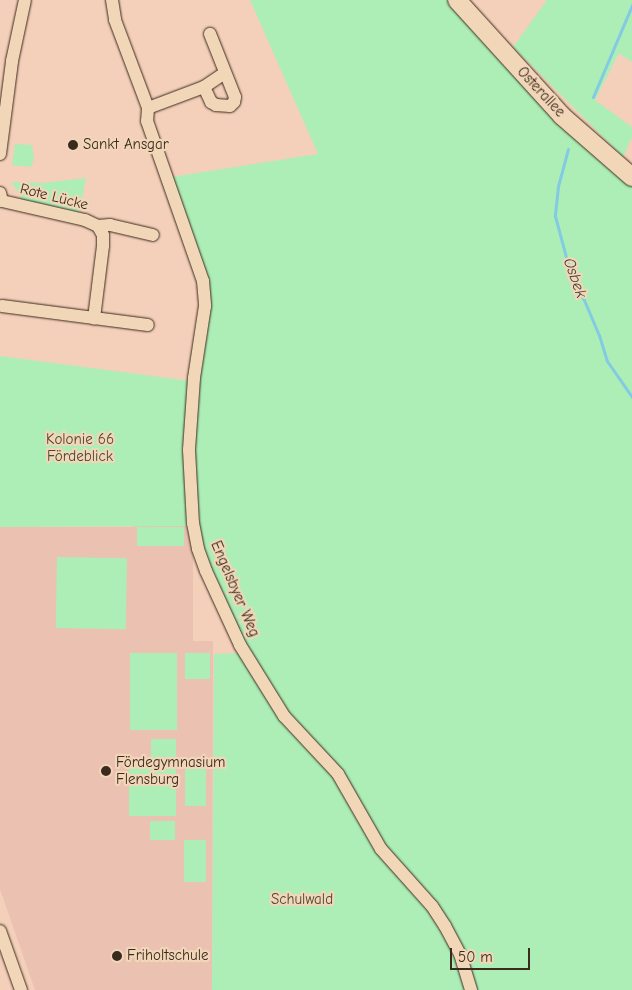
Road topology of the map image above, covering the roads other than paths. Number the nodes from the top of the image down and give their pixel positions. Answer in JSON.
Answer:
{"nodes":[{"id":1,"x":25,"y":0,"type":"edge"},
{"id":2,"x":460,"y":1,"type":"edge"},
{"id":3,"x":112,"y":3,"type":"edge"},
{"id":4,"x":210,"y":34,"type":"dead end"},
{"id":5,"x":225,"y":73,"type":"junction"},
{"id":6,"x":204,"y":87,"type":"junction"},
{"id":7,"x":148,"y":108,"type":"junction"},
{"id":8,"x":1,"y":145,"type":"edge"},
{"id":9,"x":632,"y":177,"type":"edge"},
{"id":10,"x":1,"y":197,"type":"edge"},
{"id":11,"x":98,"y":226,"type":"junction"},
{"id":12,"x":153,"y":235,"type":"dead end"},
{"id":13,"x":2,"y":306,"type":"dead end"},
{"id":14,"x":94,"y":318,"type":"junction"},
{"id":15,"x":148,"y":325,"type":"dead end"},
{"id":16,"x":0,"y":930,"type":"edge"},
{"id":17,"x":21,"y":990,"type":"edge"},
{"id":18,"x":470,"y":990,"type":"edge"}],
"edges":[{"from":1,"to":8,"type":"street"},
{"from":2,"to":9,"type":"street","name":"Osterallee"},
{"from":3,"to":7,"type":"street","name":"Engelsbyer Weg"},
{"from":4,"to":5,"type":"street"},
{"from":5,"to":6,"type":"street"},
{"from":5,"to":6,"type":"street"},
{"from":6,"to":7,"type":"street"},
{"from":7,"to":18,"type":"street","name":"Engelsbyer Weg"},
{"from":10,"to":11,"type":"street","name":"Rote Lücke"},
{"from":11,"to":12,"type":"street","name":"Rote Lücke"},
{"from":11,"to":14,"type":"street","name":"Rote Lücke"},
{"from":13,"to":14,"type":"street"},
{"from":14,"to":15,"type":"street"},
{"from":16,"to":17,"type":"street"}]}
